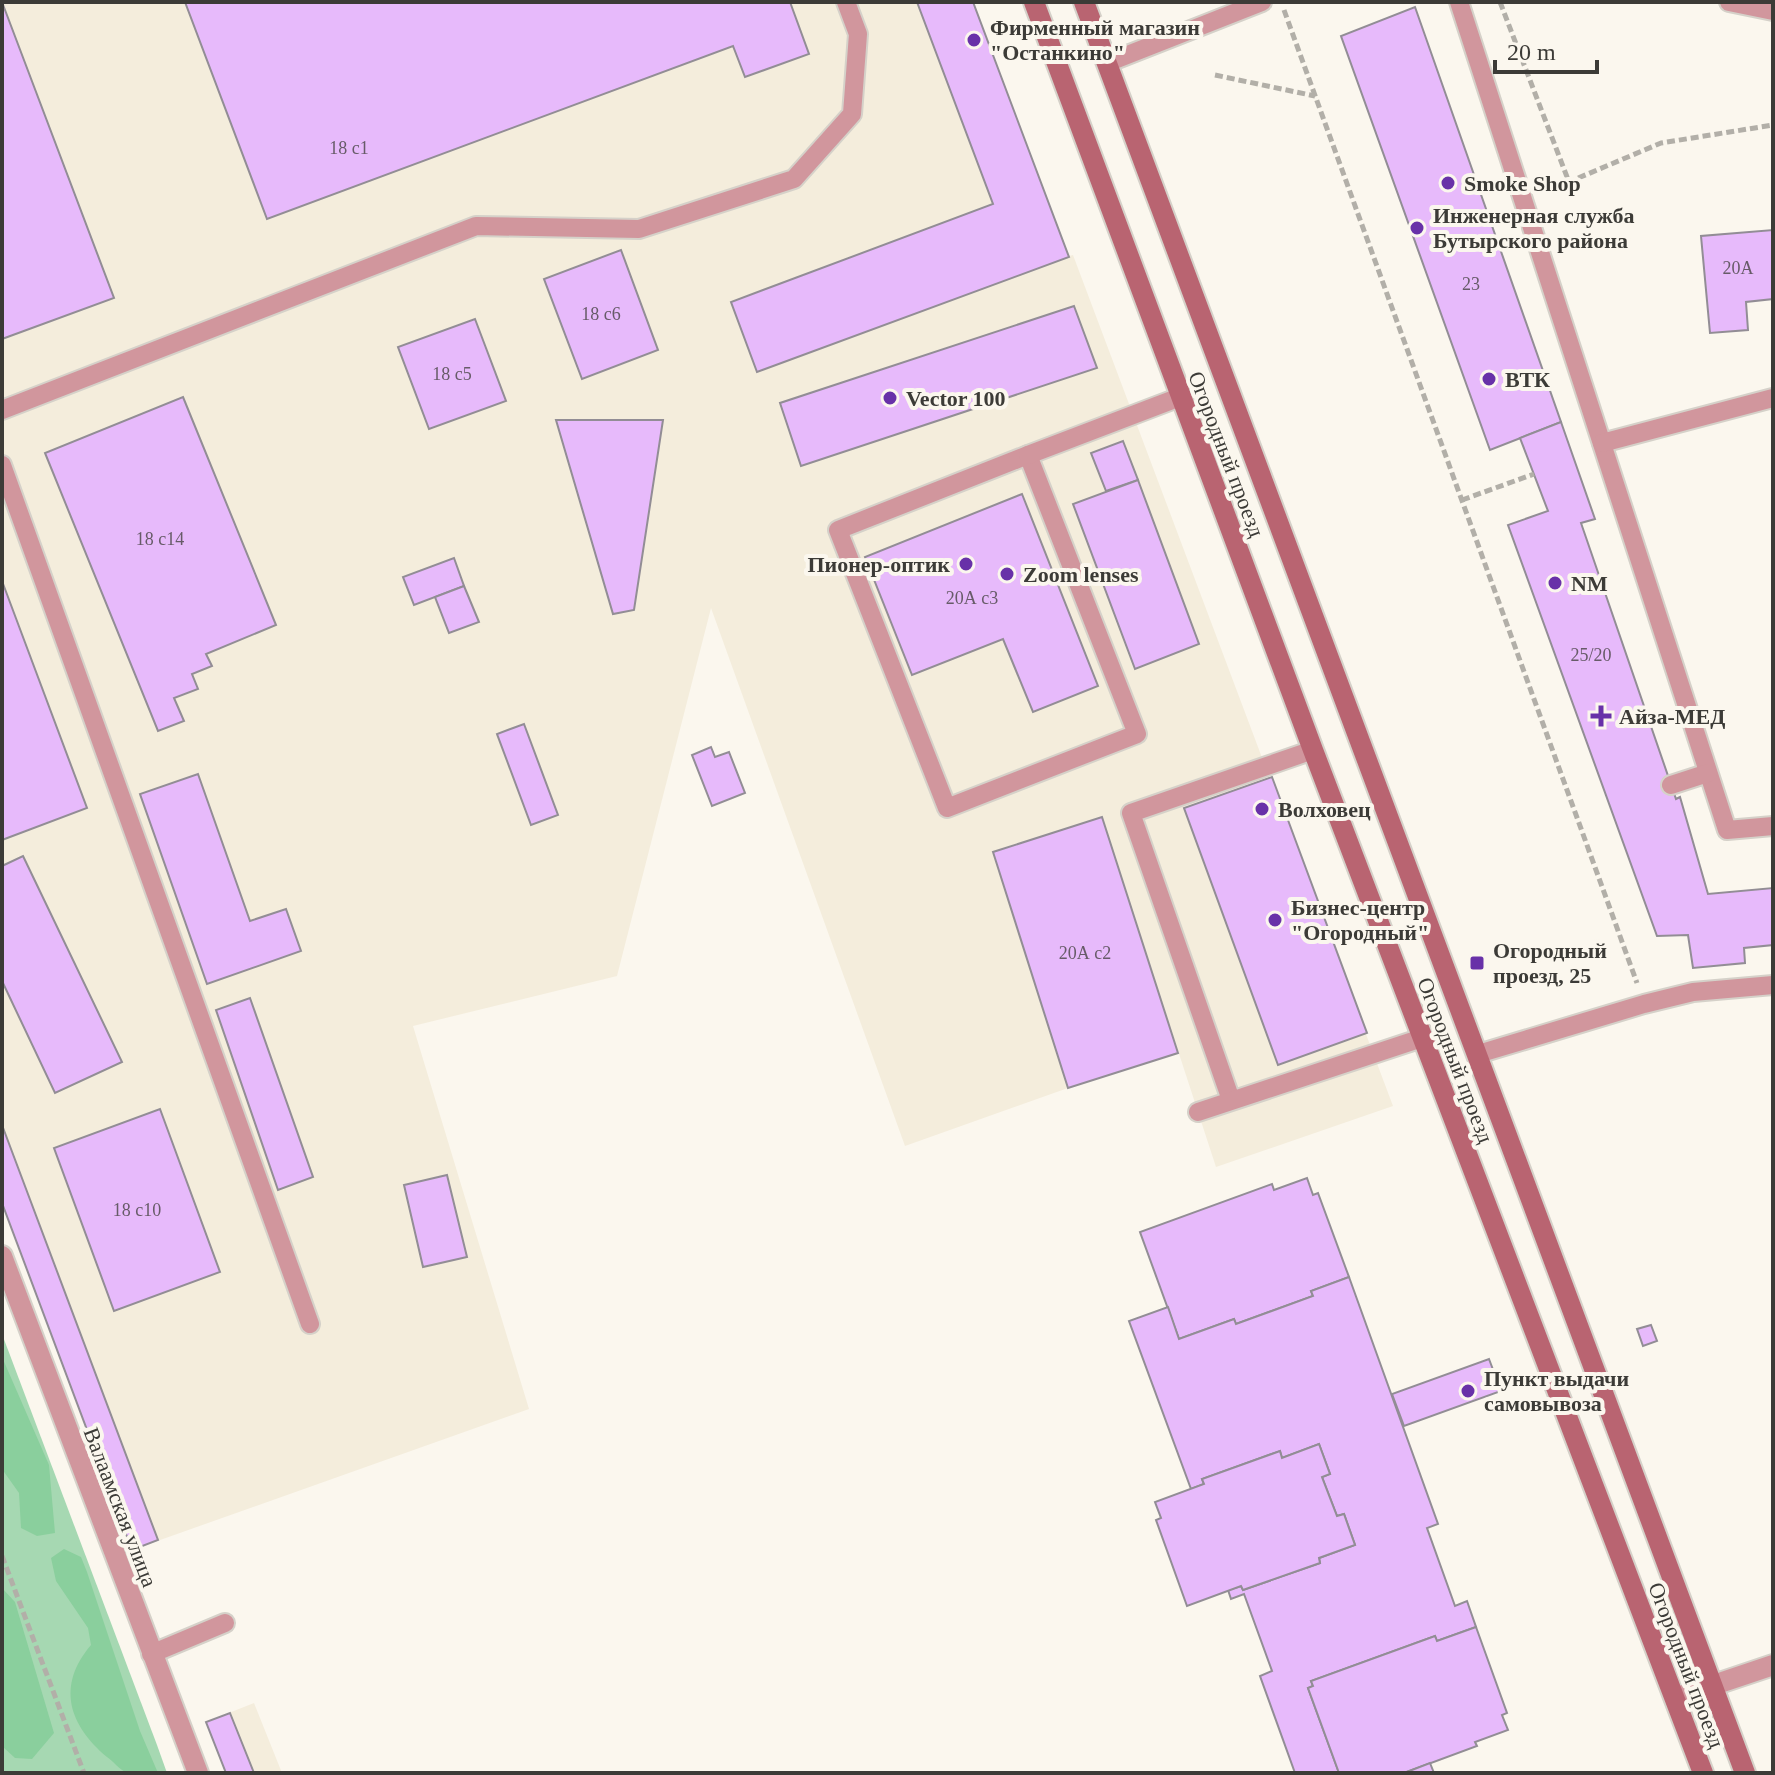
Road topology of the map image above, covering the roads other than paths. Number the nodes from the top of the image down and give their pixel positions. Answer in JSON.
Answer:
{"nodes":[{"id":1,"x":846,"y":2,"type":"edge"},
{"id":2,"x":1034,"y":2,"type":"edge"},
{"id":3,"x":1084,"y":2,"type":"edge"},
{"id":4,"x":1262,"y":2,"type":"edge"},
{"id":5,"x":1459,"y":2,"type":"edge"},
{"id":6,"x":1729,"y":2,"type":"edge"},
{"id":7,"x":1773,"y":11,"type":"edge"},
{"id":8,"x":1107,"y":63,"type":"junction"},
{"id":9,"x":1180,"y":397,"type":"junction"},
{"id":10,"x":1773,"y":398,"type":"edge"},
{"id":11,"x":2,"y":410,"type":"edge"},
{"id":12,"x":1602,"y":443,"type":"junction"},
{"id":13,"x":1028,"y":455,"type":"junction"},
{"id":14,"x":2,"y":465,"type":"edge"},
{"id":15,"x":1313,"y":750,"type":"junction"},
{"id":16,"x":1708,"y":773,"type":"junction"},
{"id":17,"x":1671,"y":785,"type":"dead end"},
{"id":18,"x":1773,"y":826,"type":"edge"},
{"id":19,"x":1773,"y":985,"type":"edge"},
{"id":20,"x":1422,"y":1038,"type":"junction"},
{"id":21,"x":1478,"y":1054,"type":"junction"},
{"id":22,"x":1231,"y":1100,"type":"junction"},
{"id":23,"x":1198,"y":1112,"type":"dead end"},
{"id":24,"x":2,"y":1256,"type":"edge"},
{"id":25,"x":310,"y":1324,"type":"dead end"},
{"id":26,"x":225,"y":1623,"type":"dead end"},
{"id":27,"x":151,"y":1654,"type":"junction"},
{"id":28,"x":1773,"y":1665,"type":"edge"},
{"id":29,"x":1713,"y":1685,"type":"junction"},
{"id":30,"x":1675,"y":1698,"type":"junction"},
{"id":31,"x":198,"y":1773,"type":"edge"},
{"id":32,"x":1703,"y":1773,"type":"edge"},
{"id":33,"x":1745,"y":1773,"type":"edge"}],
"edges":[{"from":1,"to":11,"type":"lane"},
{"from":2,"to":9,"type":"main road","name":"Огородный проезд"},
{"from":3,"to":8,"type":"main road","name":"Огородный проезд"},
{"from":4,"to":8,"type":"lane"},
{"from":5,"to":12,"type":"lane"},
{"from":6,"to":7,"type":"lane"},
{"from":8,"to":21,"type":"main road","name":"Огородный проезд"},
{"from":9,"to":13,"type":"lane"},
{"from":9,"to":15,"type":"main road","name":"Огородный проезд"},
{"from":10,"to":12,"type":"lane"},
{"from":12,"to":16,"type":"lane"},
{"from":13,"to":13,"type":"lane"},
{"from":14,"to":25,"type":"lane"},
{"from":15,"to":20,"type":"main road","name":"Огородный проезд"},
{"from":15,"to":22,"type":"lane"},
{"from":16,"to":17,"type":"lane"},
{"from":16,"to":18,"type":"lane"},
{"from":19,"to":21,"type":"lane"},
{"from":20,"to":22,"type":"lane"},
{"from":20,"to":30,"type":"main road","name":"Огородный проезд"},
{"from":21,"to":29,"type":"main road","name":"Огородный проезд"},
{"from":22,"to":23,"type":"lane"},
{"from":24,"to":27,"type":"street","name":"Валаамская улица"},
{"from":26,"to":27,"type":"lane"},
{"from":27,"to":31,"type":"street","name":"Валаамская улица"},
{"from":28,"to":29,"type":"street"},
{"from":29,"to":30,"type":"street"},
{"from":29,"to":33,"type":"main road","name":"Огородный проезд"},
{"from":30,"to":32,"type":"main road","name":"Огородный проезд"}]}
